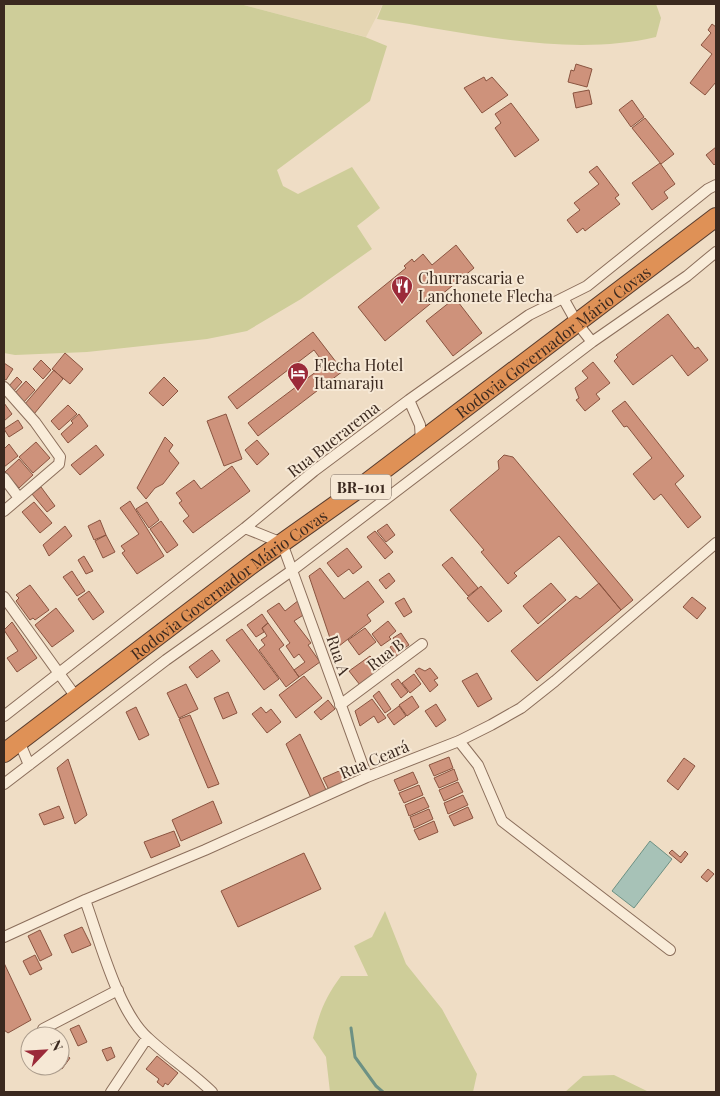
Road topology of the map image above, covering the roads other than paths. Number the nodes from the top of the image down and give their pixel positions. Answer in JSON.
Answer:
{"nodes":[{"id":1,"x":716,"y":185,"type":"edge"},
{"id":2,"x":716,"y":217,"type":"edge"},
{"id":3,"x":716,"y":252,"type":"edge"},
{"id":4,"x":563,"y":298,"type":"junction"},
{"id":5,"x":577,"y":323,"type":"junction"},
{"id":6,"x":592,"y":342,"type":"junction"},
{"id":7,"x":4,"y":387,"type":"edge"},
{"id":8,"x":409,"y":400,"type":"junction"},
{"id":9,"x":420,"y":441,"type":"junction"},
{"id":10,"x":4,"y":478,"type":"edge"},
{"id":11,"x":19,"y":498,"type":"junction"},
{"id":12,"x":4,"y":511,"type":"edge"},
{"id":13,"x":245,"y":528,"type":"junction"},
{"id":14,"x":282,"y":543,"type":"junction"},
{"id":15,"x":716,"y":543,"type":"edge"},
{"id":16,"x":294,"y":569,"type":"junction"},
{"id":17,"x":4,"y":596,"type":"edge"},
{"id":18,"x":422,"y":644,"type":"dead end"},
{"id":19,"x":59,"y":673,"type":"junction"},
{"id":20,"x":76,"y":697,"type":"junction"},
{"id":21,"x":340,"y":705,"type":"junction"},
{"id":22,"x":4,"y":716,"type":"edge"},
{"id":23,"x":19,"y":741,"type":"junction"},
{"id":24,"x":459,"y":741,"type":"junction"},
{"id":25,"x":4,"y":753,"type":"edge"},
{"id":26,"x":29,"y":765,"type":"junction"},
{"id":27,"x":367,"y":777,"type":"junction"},
{"id":28,"x":4,"y":784,"type":"edge"},
{"id":29,"x":85,"y":900,"type":"junction"},
{"id":30,"x":4,"y":937,"type":"edge"},
{"id":31,"x":670,"y":950,"type":"dead end"},
{"id":32,"x":118,"y":990,"type":"junction"},
{"id":33,"x":49,"y":1026,"type":"edge"},
{"id":34,"x":147,"y":1038,"type":"junction"},
{"id":35,"x":209,"y":1091,"type":"edge"},
{"id":36,"x":111,"y":1092,"type":"edge"}],
"edges":[{"from":1,"to":4,"type":"street","name":"Rua Buerarema"},
{"from":2,"to":5,"type":"highway","name":"Rodovia Governador Mário Covas","number":"BR-101"},
{"from":3,"to":6,"type":"street"},
{"from":4,"to":5,"type":"street"},
{"from":4,"to":8,"type":"street","name":"Rua Buerarema"},
{"from":5,"to":6,"type":"street"},
{"from":5,"to":9,"type":"highway","name":"Rodovia Governador Mário Covas","number":"BR-101"},
{"from":6,"to":16,"type":"street"},
{"from":7,"to":11,"type":"street"},
{"from":8,"to":9,"type":"street"},
{"from":8,"to":13,"type":"street","name":"Rua Buerarema"},
{"from":9,"to":14,"type":"highway","name":"Rodovia Governador Mário Covas","number":"BR-101"},
{"from":10,"to":11,"type":"street"},
{"from":11,"to":12,"type":"street"},
{"from":13,"to":14,"type":"street"},
{"from":13,"to":19,"type":"street","name":"Rua Buerarema"},
{"from":14,"to":16,"type":"street","name":"Rua A"},
{"from":14,"to":20,"type":"highway","name":"Rodovia Governador Mário Covas","number":"BR-101"},
{"from":15,"to":24,"type":"street","name":"Rua Ceará"},
{"from":16,"to":21,"type":"street","name":"Rua A"},
{"from":16,"to":26,"type":"street"},
{"from":17,"to":19,"type":"street"},
{"from":18,"to":21,"type":"street","name":"Rua B"},
{"from":19,"to":20,"type":"street"},
{"from":19,"to":22,"type":"street","name":"Rua Buerarema"},
{"from":20,"to":23,"type":"highway","name":"Rodovia Governador Mário Covas","number":"BR-101"},
{"from":21,"to":27,"type":"street","name":"Rua A"},
{"from":23,"to":25,"type":"highway","name":"Rodovia Governador Mário Covas","number":"BR-101"},
{"from":23,"to":26,"type":"street"},
{"from":24,"to":27,"type":"street","name":"Rua Ceará"},
{"from":24,"to":31,"type":"street"},
{"from":26,"to":28,"type":"street"},
{"from":27,"to":29,"type":"street","name":"Rua Ceará"},
{"from":29,"to":30,"type":"street","name":"Rua Ceará"},
{"from":29,"to":32,"type":"street"},
{"from":32,"to":33,"type":"street"},
{"from":32,"to":34,"type":"street"},
{"from":34,"to":35,"type":"street"},
{"from":34,"to":36,"type":"street"}]}
